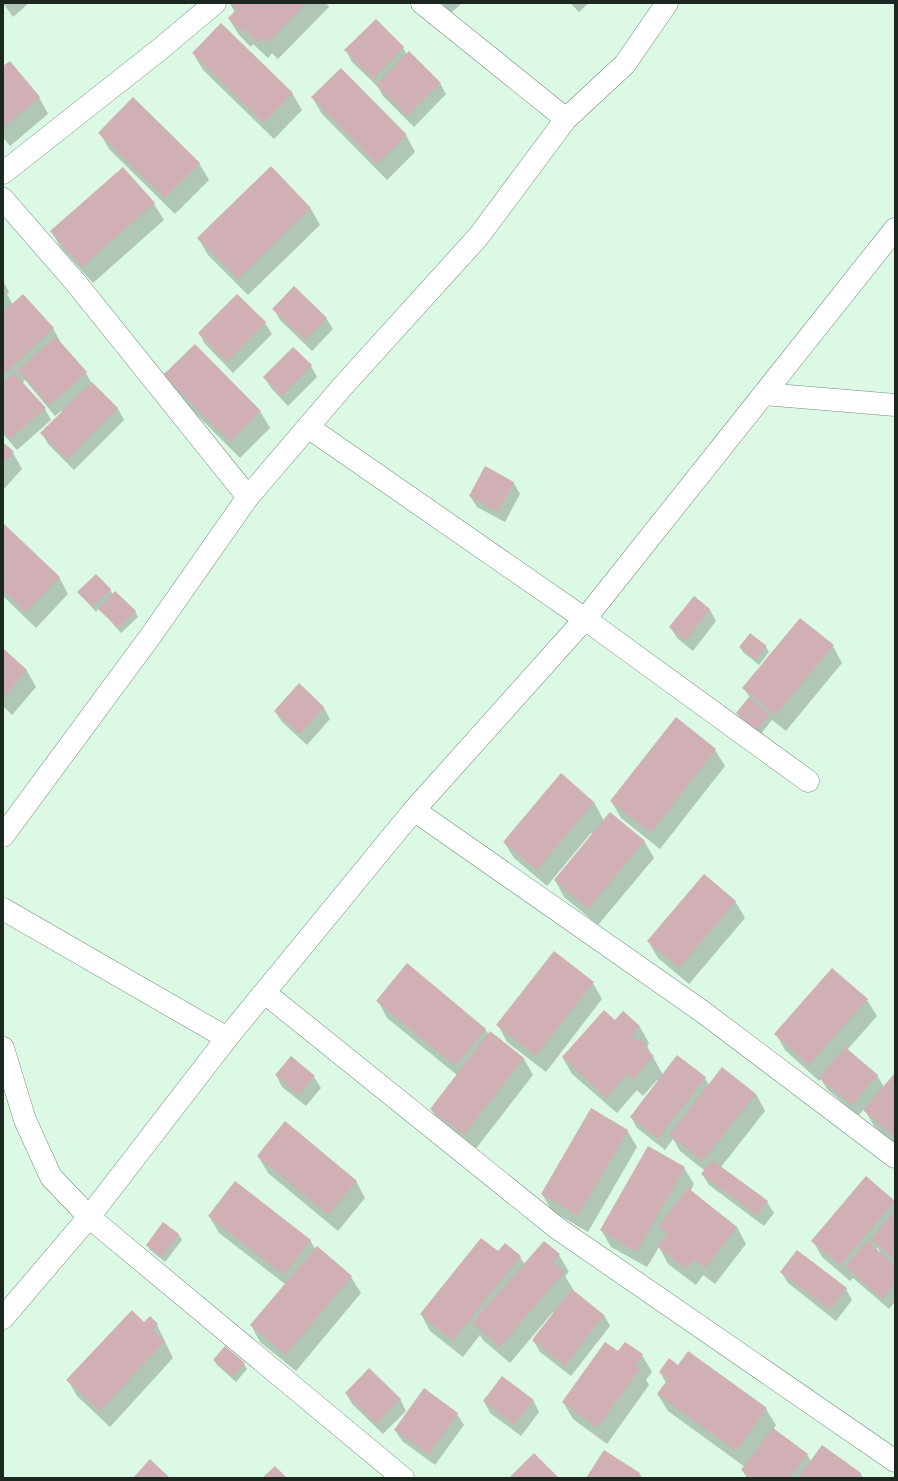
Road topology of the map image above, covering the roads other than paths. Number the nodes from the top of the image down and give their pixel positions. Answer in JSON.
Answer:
{"nodes":[{"id":1,"x":215,"y":3,"type":"edge"},
{"id":2,"x":422,"y":3,"type":"edge"},
{"id":3,"x":667,"y":3,"type":"edge"},
{"id":4,"x":566,"y":119,"type":"junction"},
{"id":5,"x":3,"y":173,"type":"edge"},
{"id":6,"x":3,"y":199,"type":"edge"},
{"id":7,"x":895,"y":229,"type":"edge"},
{"id":8,"x":764,"y":394,"type":"junction"},
{"id":9,"x":895,"y":404,"type":"edge"},
{"id":10,"x":308,"y":426,"type":"junction"},
{"id":11,"x":248,"y":497,"type":"junction"},
{"id":12,"x":585,"y":619,"type":"junction"},
{"id":13,"x":808,"y":781,"type":"dead end"},
{"id":14,"x":414,"y":810,"type":"junction"},
{"id":15,"x":3,"y":836,"type":"edge"},
{"id":16,"x":3,"y":909,"type":"edge"},
{"id":17,"x":265,"y":993,"type":"junction"},
{"id":18,"x":227,"y":1038,"type":"junction"},
{"id":19,"x":3,"y":1048,"type":"edge"},
{"id":20,"x":895,"y":1157,"type":"edge"},
{"id":21,"x":89,"y":1217,"type":"junction"},
{"id":22,"x":3,"y":1318,"type":"edge"},
{"id":23,"x":895,"y":1461,"type":"edge"},
{"id":24,"x":403,"y":1478,"type":"edge"}],
"edges":[{"from":1,"to":5,"type":"street"},
{"from":2,"to":4,"type":"street"},
{"from":3,"to":4,"type":"street"},
{"from":4,"to":10,"type":"street"},
{"from":6,"to":11,"type":"street"},
{"from":7,"to":8,"type":"street"},
{"from":8,"to":9,"type":"street"},
{"from":8,"to":12,"type":"street"},
{"from":10,"to":11,"type":"street"},
{"from":10,"to":12,"type":"street"},
{"from":11,"to":15,"type":"street"},
{"from":12,"to":13,"type":"street"},
{"from":12,"to":14,"type":"street"},
{"from":14,"to":17,"type":"street"},
{"from":14,"to":20,"type":"street"},
{"from":16,"to":18,"type":"street"},
{"from":17,"to":18,"type":"street"},
{"from":17,"to":23,"type":"street"},
{"from":18,"to":21,"type":"street"},
{"from":19,"to":21,"type":"street"},
{"from":21,"to":22,"type":"street"},
{"from":21,"to":24,"type":"street"}]}
